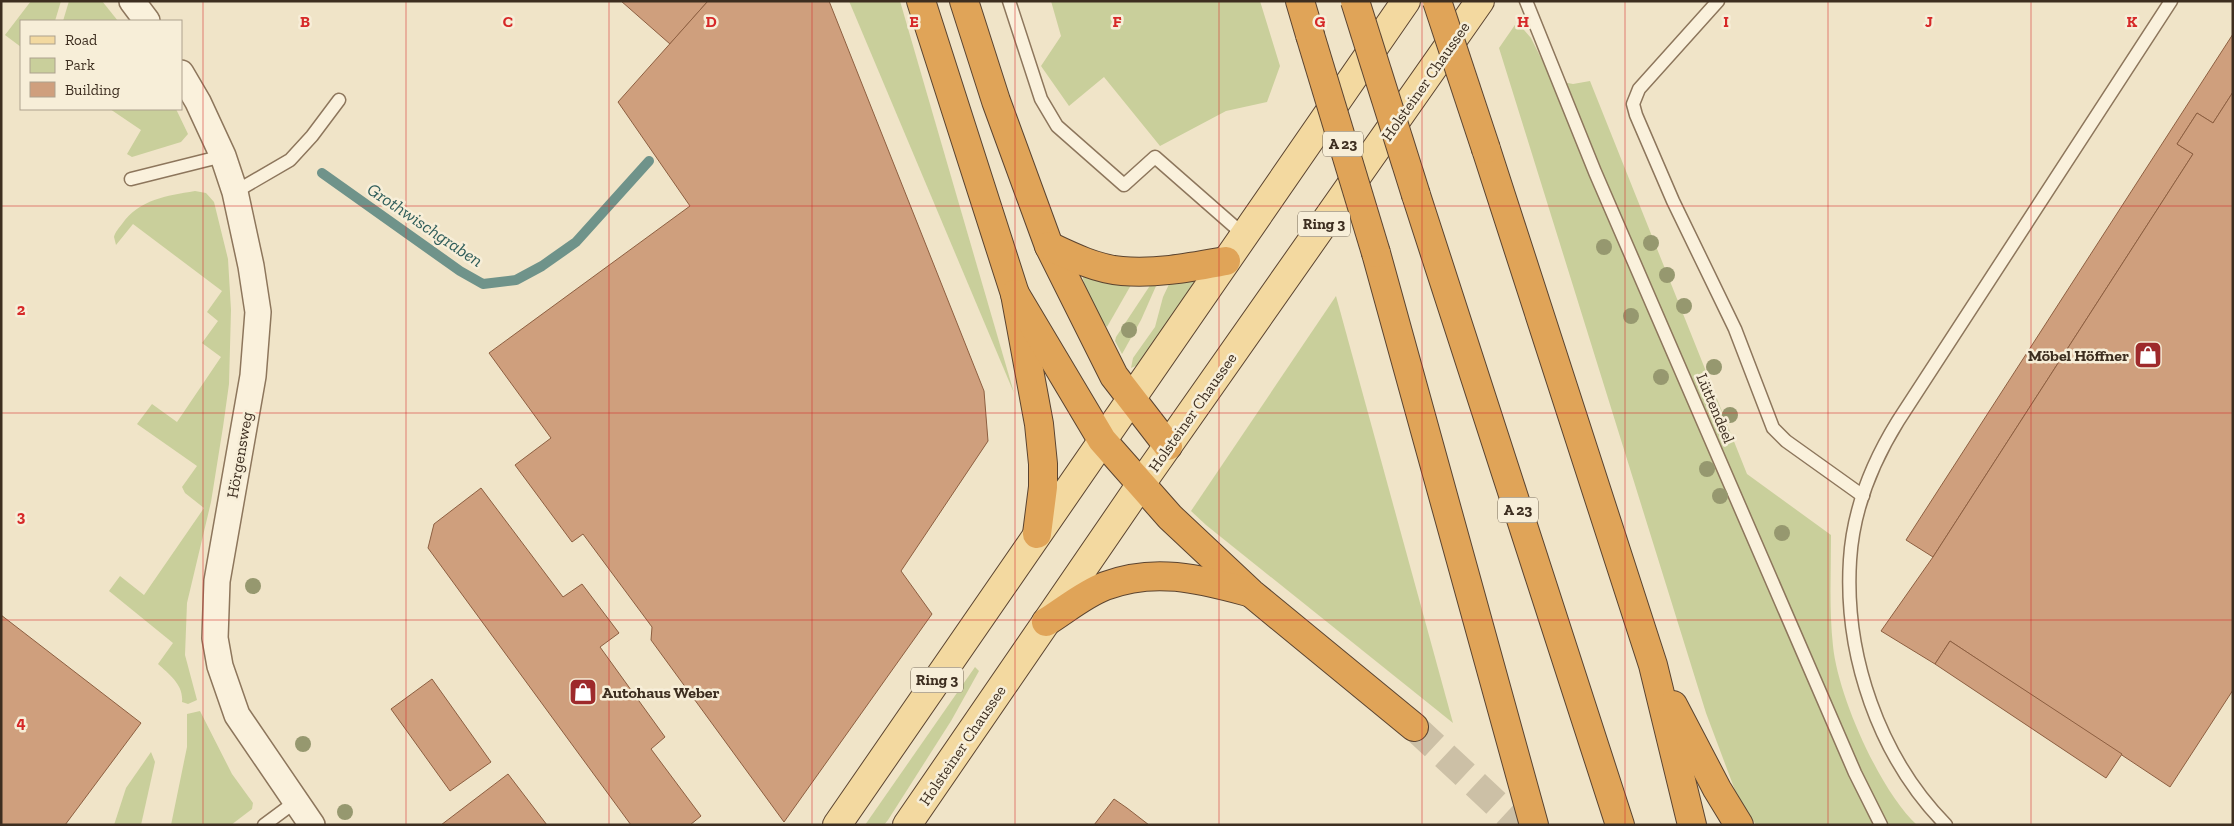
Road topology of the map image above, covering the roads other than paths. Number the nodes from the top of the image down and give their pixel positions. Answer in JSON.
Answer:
{"nodes":[{"id":1,"x":132,"y":1,"type":"edge"},
{"id":2,"x":921,"y":1,"type":"edge"},
{"id":3,"x":964,"y":1,"type":"edge"},
{"id":4,"x":1009,"y":1,"type":"edge"},
{"id":5,"x":1300,"y":1,"type":"edge"},
{"id":6,"x":1355,"y":1,"type":"edge"},
{"id":7,"x":1406,"y":1,"type":"edge"},
{"id":8,"x":1437,"y":1,"type":"edge"},
{"id":9,"x":1480,"y":1,"type":"edge"},
{"id":10,"x":1526,"y":1,"type":"edge"},
{"id":11,"x":1718,"y":1,"type":"edge"},
{"id":12,"x":2171,"y":1,"type":"edge"},
{"id":13,"x":146,"y":20,"type":"edge"},
{"id":14,"x":182,"y":76,"type":"edge"},
{"id":15,"x":339,"y":100,"type":"dead end"},
{"id":16,"x":223,"y":156,"type":"junction"},
{"id":17,"x":131,"y":179,"type":"dead end"},
{"id":18,"x":235,"y":192,"type":"junction"},
{"id":19,"x":1244,"y":235,"type":"junction"},
{"id":20,"x":1049,"y":246,"type":"junction"},
{"id":21,"x":1226,"y":261,"type":"junction"},
{"id":22,"x":1015,"y":294,"type":"junction"},
{"id":23,"x":1130,"y":399,"type":"junction"},
{"id":24,"x":1102,"y":440,"type":"junction"},
{"id":25,"x":1168,"y":446,"type":"junction"},
{"id":26,"x":1141,"y":484,"type":"junction"},
{"id":27,"x":1863,"y":496,"type":"junction"},
{"id":28,"x":1037,"y":534,"type":"junction"},
{"id":29,"x":1251,"y":593,"type":"junction"},
{"id":30,"x":1046,"y":622,"type":"junction"},
{"id":31,"x":1653,"y":666,"type":"junction"},
{"id":32,"x":1414,"y":727,"type":"tunnel mouth"},
{"id":33,"x":294,"y":802,"type":"junction"},
{"id":34,"x":264,"y":825,"type":"edge"},
{"id":35,"x":312,"y":825,"type":"edge"},
{"id":36,"x":837,"y":825,"type":"edge"},
{"id":37,"x":907,"y":825,"type":"edge"},
{"id":38,"x":1534,"y":825,"type":"edge"},
{"id":39,"x":1620,"y":825,"type":"edge"},
{"id":40,"x":1692,"y":825,"type":"edge"},
{"id":41,"x":1738,"y":825,"type":"edge"},
{"id":42,"x":1881,"y":825,"type":"edge"},
{"id":43,"x":1946,"y":825,"type":"edge"}],
"edges":[{"from":1,"to":13,"type":"street"},
{"from":2,"to":22,"type":"highway"},
{"from":3,"to":20,"type":"highway"},
{"from":4,"to":19,"type":"lane"},
{"from":5,"to":38,"type":"highway","number":"A 23","bridge":true},
{"from":6,"to":39,"type":"highway","number":"A 23","bridge":true},
{"from":7,"to":19,"type":"main road","number":"Ring 3"},
{"from":8,"to":31,"type":"highway","bridge":true},
{"from":9,"to":25,"type":"main road","name":"Holsteiner Chaussee","number":"Ring 3"},
{"from":10,"to":42,"type":"lane","name":"Lüttendeel"},
{"from":11,"to":27,"type":"lane"},
{"from":12,"to":27,"type":"lane"},
{"from":14,"to":16,"type":"street","name":"Hörgensweg"},
{"from":15,"to":18,"type":"lane"},
{"from":16,"to":17,"type":"lane"},
{"from":16,"to":18,"type":"street","name":"Hörgensweg"},
{"from":18,"to":33,"type":"street","name":"Hörgensweg"},
{"from":19,"to":21,"type":"main road","number":"Ring 3"},
{"from":20,"to":21,"type":"highway"},
{"from":20,"to":23,"type":"highway"},
{"from":21,"to":23,"type":"main road","number":"Ring 3"},
{"from":22,"to":24,"type":"highway"},
{"from":22,"to":28,"type":"highway"},
{"from":23,"to":24,"type":"main road","number":"Ring 3"},
{"from":23,"to":25,"type":"highway"},
{"from":24,"to":26,"type":"highway"},
{"from":24,"to":28,"type":"main road","number":"Ring 3"},
{"from":25,"to":26,"type":"main road","name":"Holsteiner Chaussee","number":"Ring 3"},
{"from":26,"to":29,"type":"highway"},
{"from":26,"to":30,"type":"main road","name":"Holsteiner Chaussee","number":"Ring 3"},
{"from":27,"to":43,"type":"lane"},
{"from":28,"to":36,"type":"main road","number":"Ring 3"},
{"from":29,"to":30,"type":"highway"},
{"from":29,"to":32,"type":"highway"},
{"from":30,"to":37,"type":"main road","name":"Holsteiner Chaussee","number":"Ring 3"},
{"from":31,"to":40,"type":"highway"},
{"from":31,"to":41,"type":"highway"},
{"from":33,"to":34,"type":"lane"},
{"from":33,"to":35,"type":"street","name":"Hörgensweg"}]}
